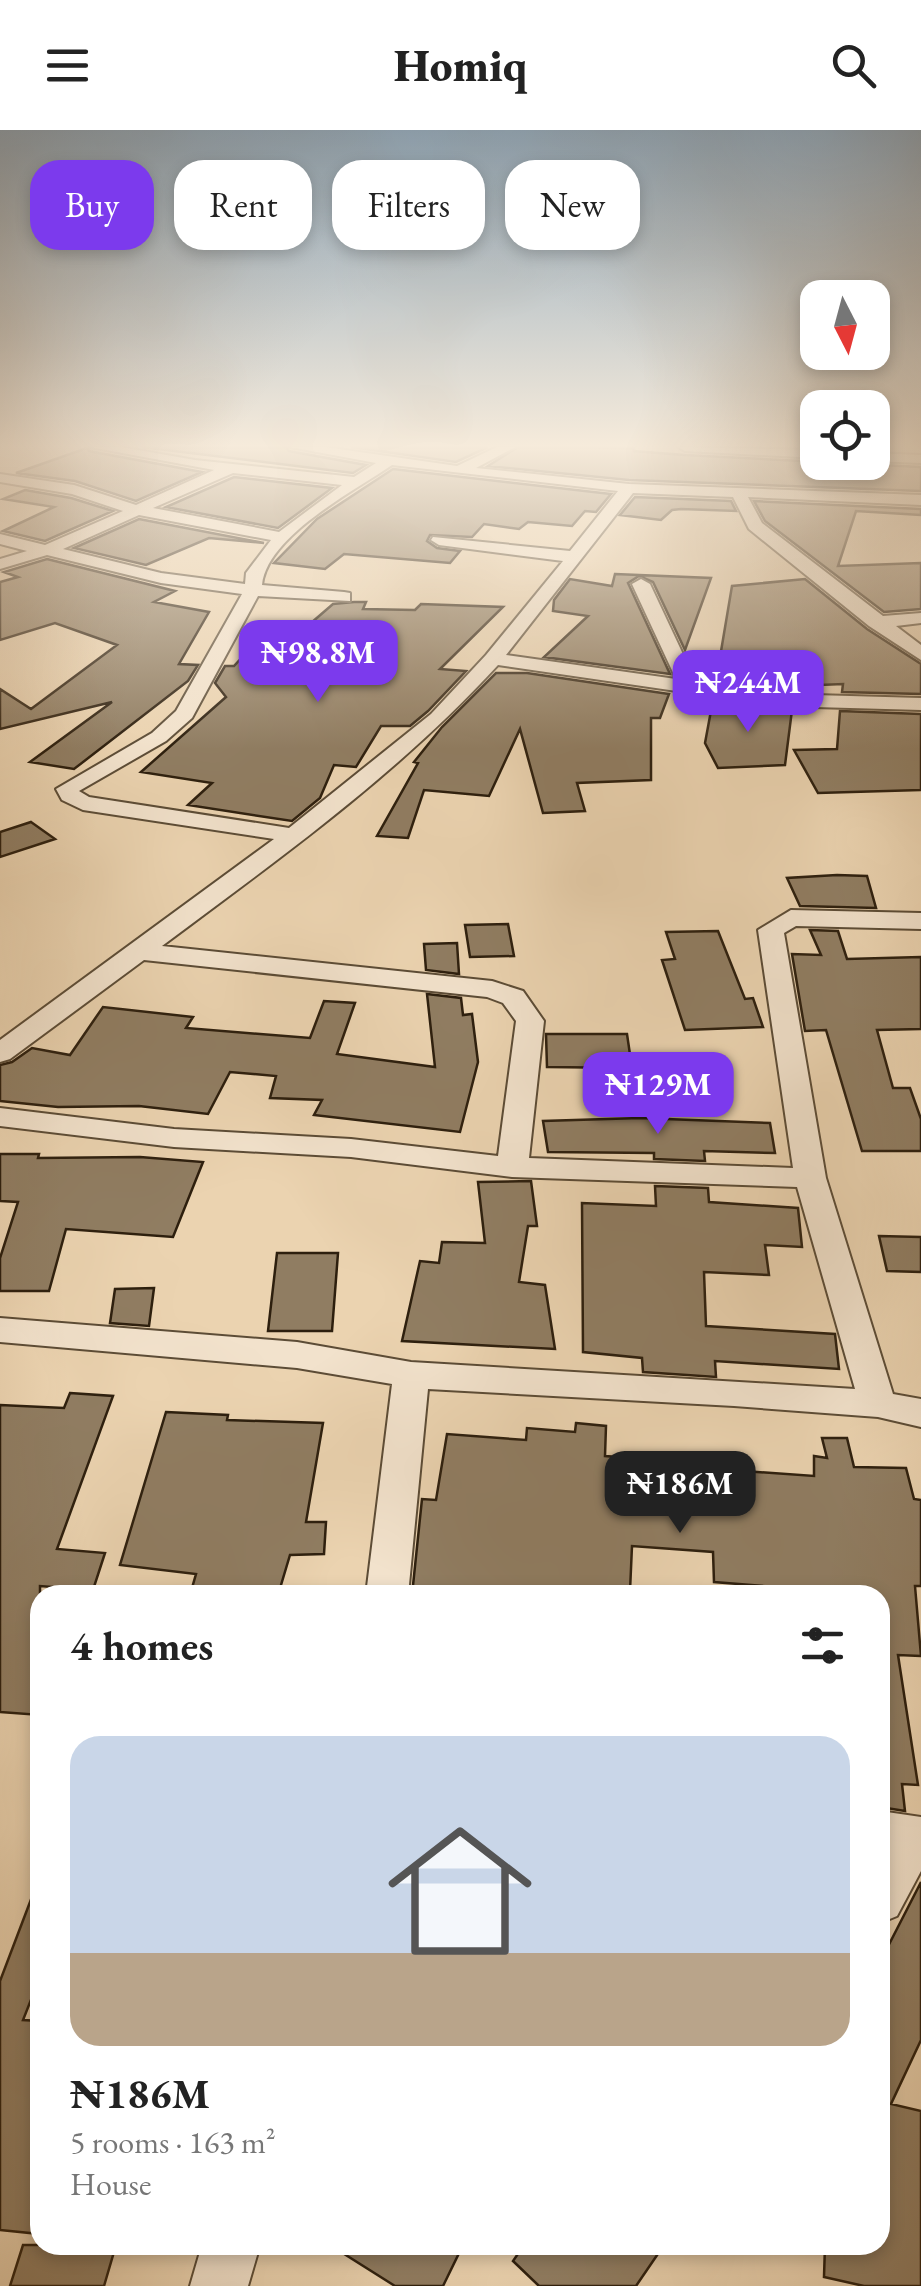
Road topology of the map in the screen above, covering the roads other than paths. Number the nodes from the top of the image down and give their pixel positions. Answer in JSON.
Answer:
{"nodes":[{"id":1,"x":43,"y":548,"type":"edge"},
{"id":2,"x":53,"y":548,"type":"edge"},
{"id":3,"x":271,"y":548,"type":"edge"},
{"id":4,"x":499,"y":548,"type":"edge"},
{"id":5,"x":581,"y":548,"type":"edge"},
{"id":6,"x":781,"y":548,"type":"edge"},
{"id":7,"x":50,"y":549,"type":"junction"},
{"id":8,"x":574,"y":557,"type":"junction"},
{"id":9,"x":0,"y":564,"type":"edge"},
{"id":10,"x":641,"y":584,"type":"dead end"},
{"id":11,"x":253,"y":590,"type":"junction"},
{"id":12,"x":344,"y":596,"type":"dead end"},
{"id":13,"x":921,"y":618,"type":"edge"},
{"id":14,"x":875,"y":622,"type":"junction"},
{"id":15,"x":921,"y":654,"type":"edge"},
{"id":16,"x":493,"y":659,"type":"junction"},
{"id":17,"x":688,"y":688,"type":"junction"},
{"id":18,"x":921,"y":704,"type":"edge"},
{"id":19,"x":292,"y":836,"type":"junction"},
{"id":20,"x":921,"y":920,"type":"edge"},
{"id":21,"x":137,"y":952,"type":"junction"},
{"id":22,"x":0,"y":1053,"type":"edge"},
{"id":23,"x":0,"y":1118,"type":"edge"},
{"id":24,"x":512,"y":1167,"type":"junction"},
{"id":25,"x":810,"y":1178,"type":"junction"},
{"id":26,"x":0,"y":1330,"type":"edge"},
{"id":27,"x":411,"y":1375,"type":"junction"},
{"id":28,"x":878,"y":1404,"type":"junction"},
{"id":29,"x":921,"y":1412,"type":"edge"},
{"id":30,"x":388,"y":1585,"type":"edge"},
{"id":31,"x":905,"y":1837,"type":"edge"},
{"id":32,"x":890,"y":1874,"type":"edge"},
{"id":33,"x":228,"y":2255,"type":"edge"},
{"id":34,"x":219,"y":2286,"type":"edge"}],
"edges":[{"from":1,"to":7,"type":"street"},
{"from":2,"to":7,"type":"street"},
{"from":3,"to":11,"type":"street"},
{"from":4,"to":8,"type":"street"},
{"from":5,"to":8,"type":"street"},
{"from":6,"to":14,"type":"street"},
{"from":7,"to":9,"type":"street"},
{"from":7,"to":11,"type":"street"},
{"from":8,"to":16,"type":"street"},
{"from":10,"to":17,"type":"street"},
{"from":11,"to":12,"type":"street"},
{"from":11,"to":19,"type":"street"},
{"from":13,"to":14,"type":"street"},
{"from":14,"to":15,"type":"street"},
{"from":16,"to":17,"type":"street"},
{"from":16,"to":19,"type":"street"},
{"from":17,"to":18,"type":"street"},
{"from":19,"to":21,"type":"street"},
{"from":20,"to":25,"type":"street"},
{"from":21,"to":22,"type":"street"},
{"from":21,"to":24,"type":"street"},
{"from":23,"to":24,"type":"street"},
{"from":24,"to":25,"type":"street"},
{"from":25,"to":28,"type":"street"},
{"from":26,"to":27,"type":"street"},
{"from":27,"to":28,"type":"street"},
{"from":27,"to":30,"type":"street"},
{"from":28,"to":29,"type":"street"},
{"from":31,"to":32,"type":"street"},
{"from":33,"to":34,"type":"street"}]}
